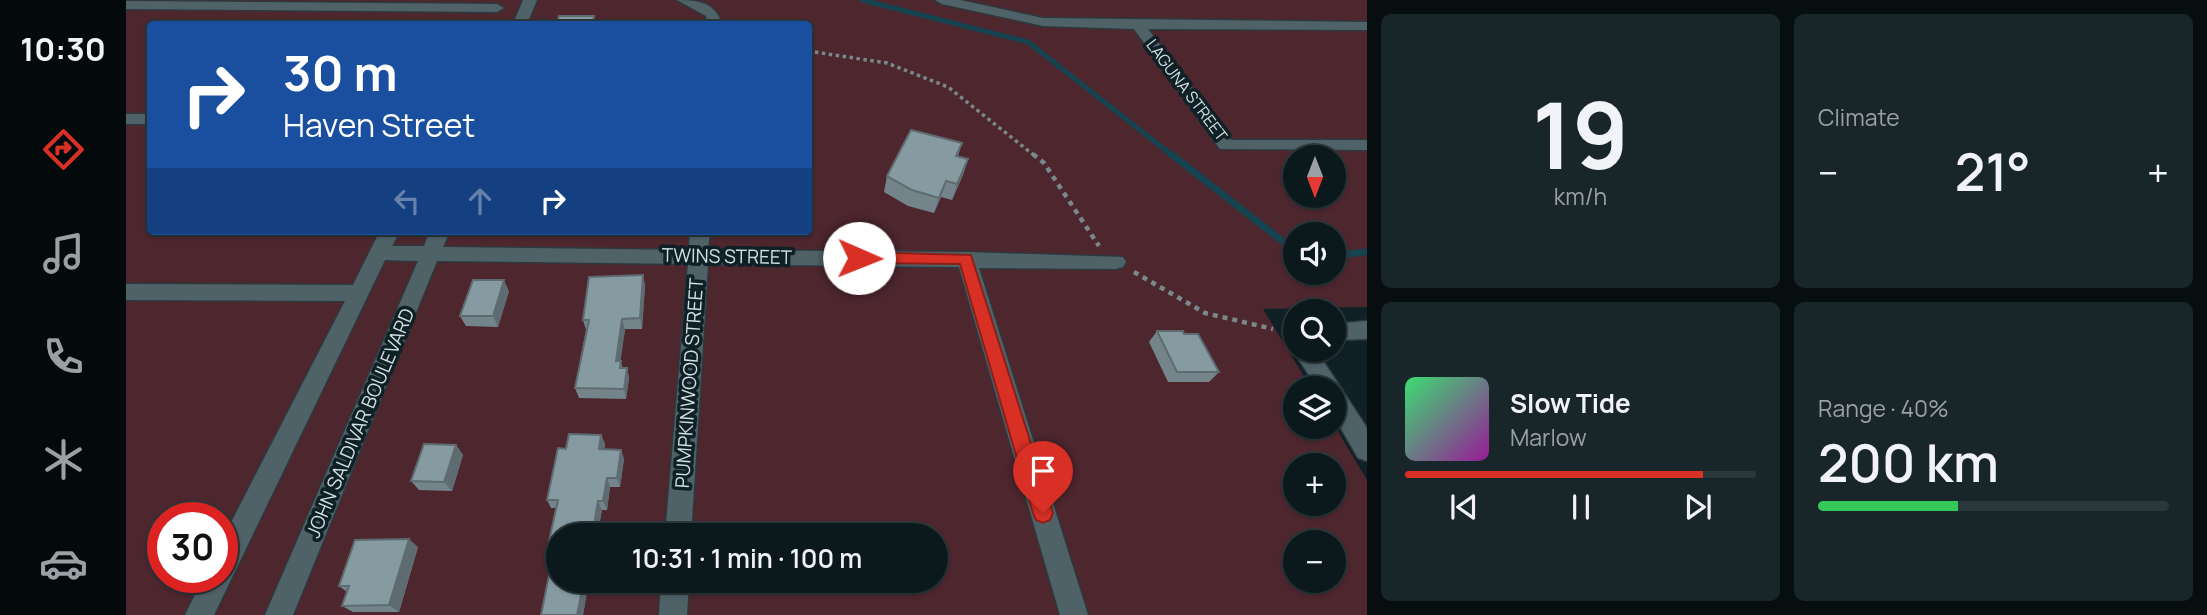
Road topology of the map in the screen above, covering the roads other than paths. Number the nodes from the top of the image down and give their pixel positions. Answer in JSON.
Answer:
{"nodes":[{"id":1,"x":530,"y":0,"type":"edge"},
{"id":2,"x":684,"y":0,"type":"edge"},
{"id":3,"x":942,"y":0,"type":"edge"},
{"id":4,"x":499,"y":4,"type":"edge"},
{"id":5,"x":126,"y":5,"type":"edge"},
{"id":6,"x":490,"y":21,"type":"edge"},
{"id":7,"x":521,"y":21,"type":"edge"},
{"id":8,"x":714,"y":21,"type":"edge"},
{"id":9,"x":1138,"y":25,"type":"junction"},
{"id":10,"x":1367,"y":26,"type":"edge"},
{"id":11,"x":126,"y":118,"type":"edge"},
{"id":12,"x":147,"y":119,"type":"edge"},
{"id":13,"x":1367,"y":145,"type":"edge"},
{"id":14,"x":388,"y":235,"type":"edge"},
{"id":15,"x":700,"y":235,"type":"edge"},
{"id":16,"x":436,"y":242,"type":"edge"},
{"id":17,"x":379,"y":253,"type":"junction"},
{"id":18,"x":698,"y":256,"type":"junction"},
{"id":19,"x":966,"y":259,"type":"junction"},
{"id":20,"x":1116,"y":262,"type":"road end"},
{"id":21,"x":126,"y":292,"type":"edge"},
{"id":22,"x":360,"y":293,"type":"junction"},
{"id":23,"x":1367,"y":330,"type":"edge"},
{"id":24,"x":1346,"y":331,"type":"edge"},
{"id":25,"x":1346,"y":416,"type":"edge"},
{"id":26,"x":1367,"y":450,"type":"edge"},
{"id":27,"x":679,"y":523,"type":"edge"},
{"id":28,"x":238,"y":537,"type":"edge"},
{"id":29,"x":210,"y":593,"type":"edge"},
{"id":30,"x":674,"y":593,"type":"edge"},
{"id":31,"x":199,"y":615,"type":"edge"},
{"id":32,"x":279,"y":615,"type":"edge"},
{"id":33,"x":673,"y":615,"type":"edge"},
{"id":34,"x":1074,"y":615,"type":"edge"}],
"edges":[{"from":1,"to":7,"type":"street"},
{"from":2,"to":8,"type":"street"},
{"from":3,"to":9,"type":"street"},
{"from":4,"to":5,"type":"street"},
{"from":4,"to":6,"type":"street"},
{"from":9,"to":10,"type":"street"},
{"from":9,"to":13,"type":"street","name":"LAGUNA STREET"},
{"from":11,"to":12,"type":"street"},
{"from":14,"to":17,"type":"street"},
{"from":15,"to":18,"type":"street","name":"PUMPKINWOOD STREET"},
{"from":16,"to":17,"type":"street","name":"TWINS STREET"},
{"from":16,"to":18,"type":"street","name":"TWINS STREET"},
{"from":16,"to":32,"type":"street","name":"JOHN SALDIVAR BOULEVARD"},
{"from":17,"to":22,"type":"street"},
{"from":18,"to":19,"type":"street","name":"TWINS STREET"},
{"from":18,"to":27,"type":"street","name":"PUMPKINWOOD STREET"},
{"from":19,"to":20,"type":"street","name":"TWINS STREET"},
{"from":19,"to":34,"type":"street"},
{"from":21,"to":22,"type":"street"},
{"from":22,"to":28,"type":"street"},
{"from":23,"to":24,"type":"street"},
{"from":25,"to":26,"type":"street"},
{"from":29,"to":31,"type":"street"},
{"from":30,"to":33,"type":"street"}]}
